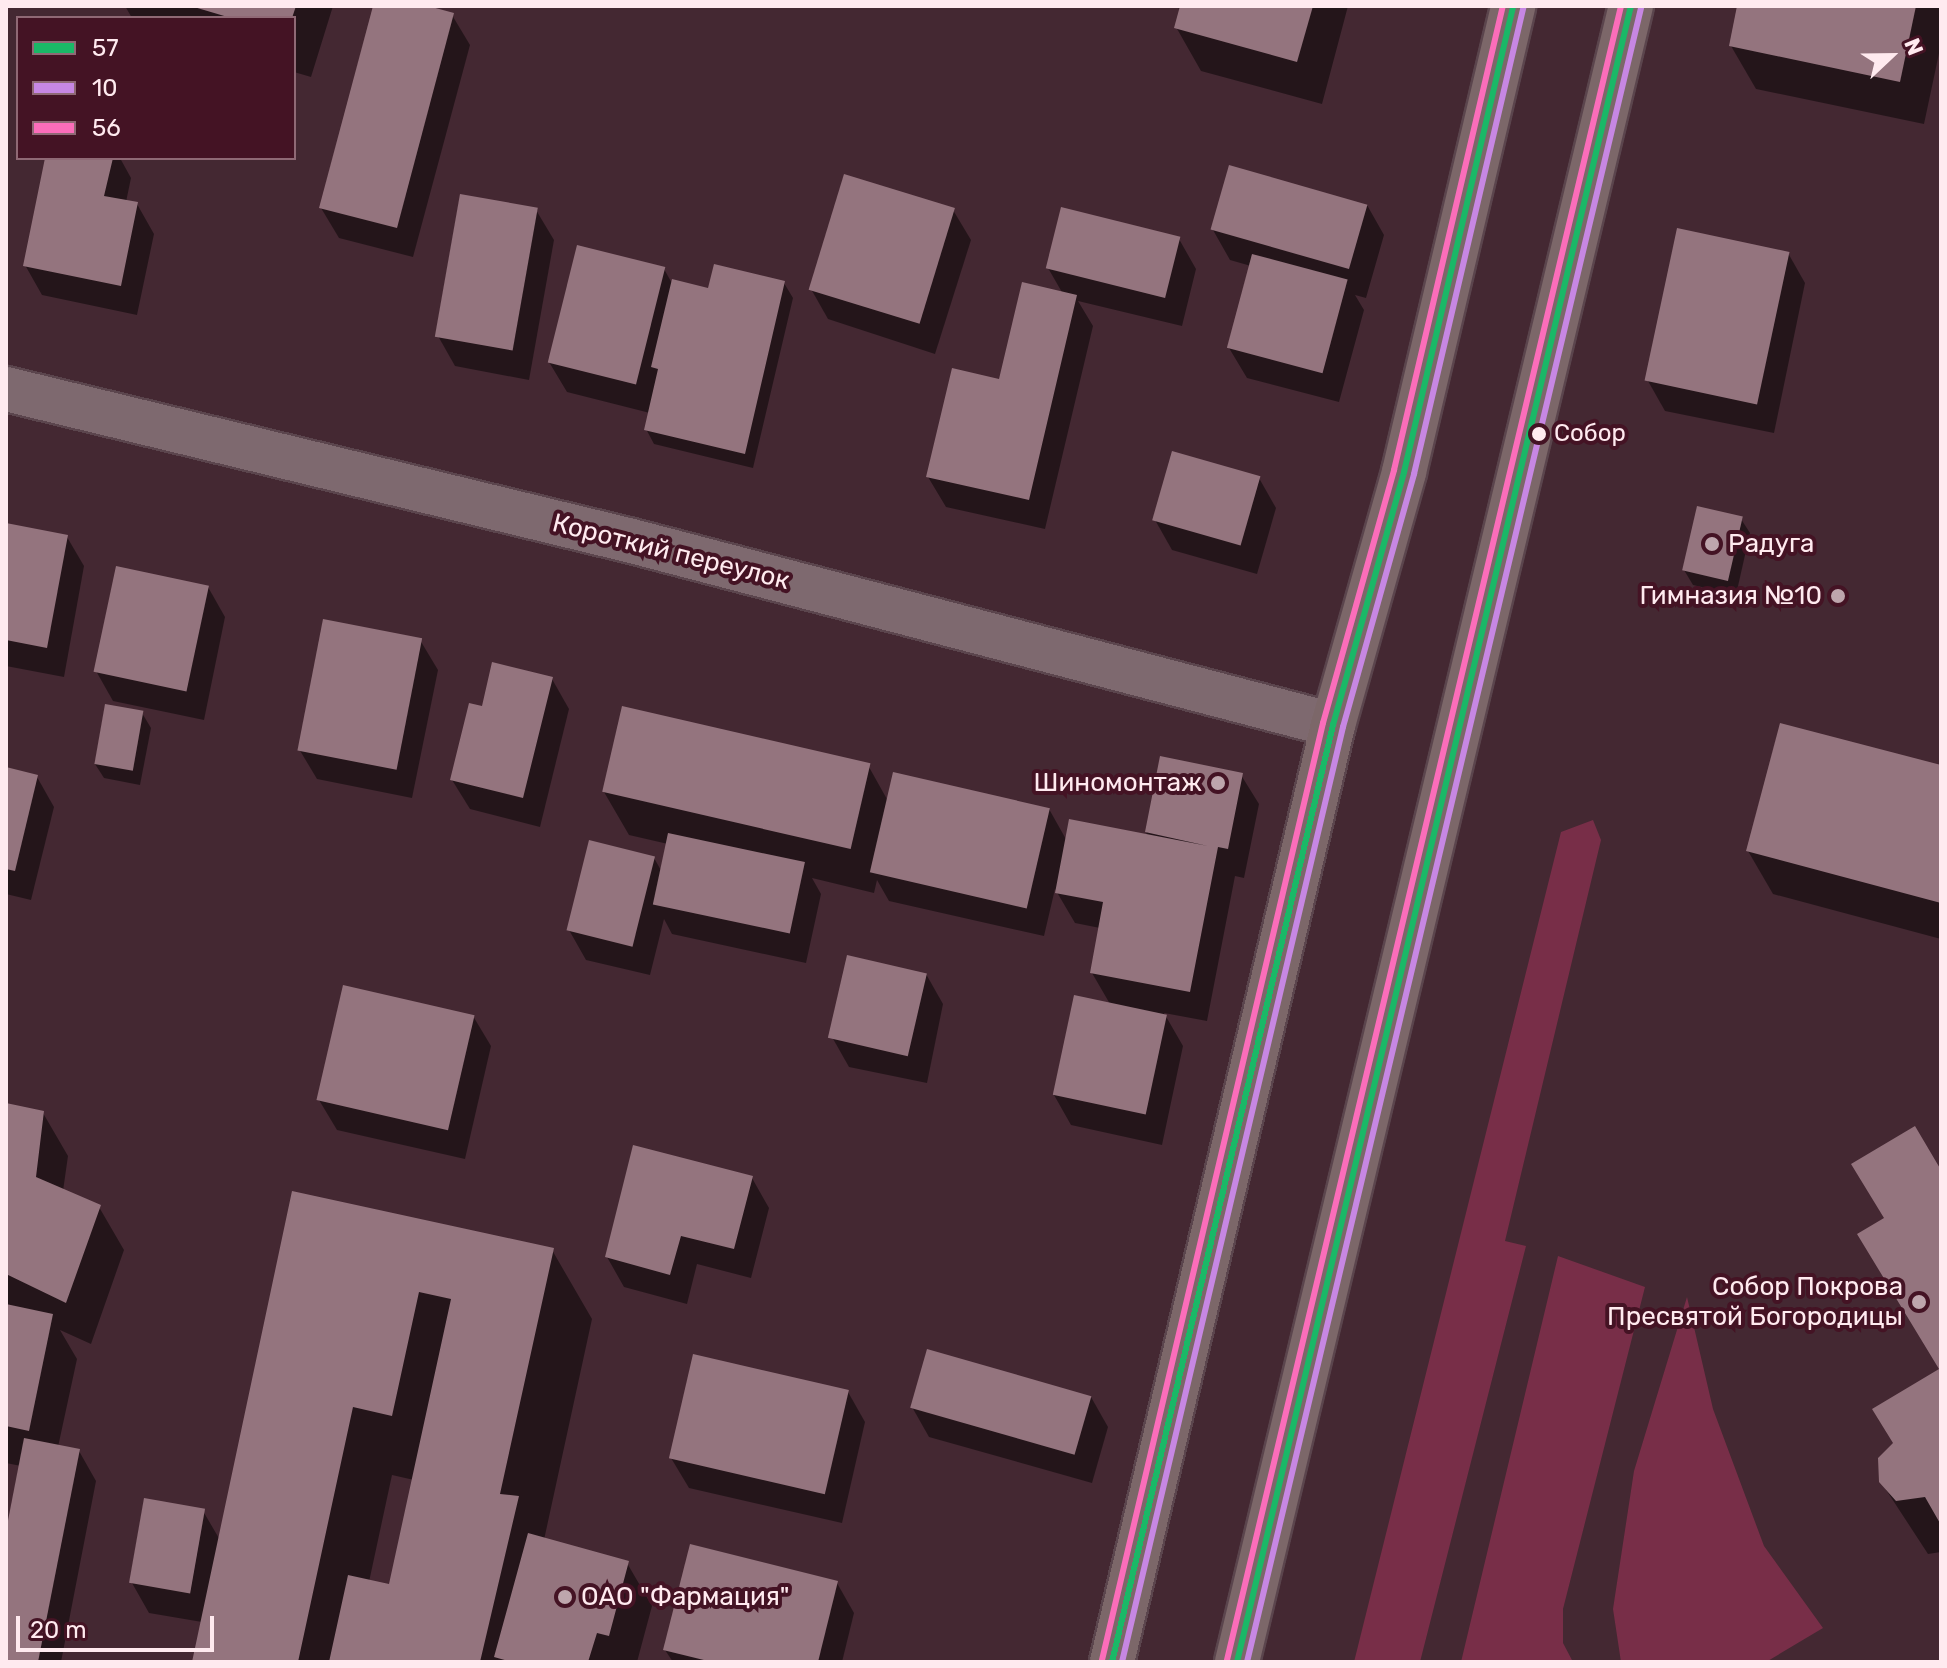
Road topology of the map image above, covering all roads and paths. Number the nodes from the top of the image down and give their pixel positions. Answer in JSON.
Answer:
{"nodes":[{"id":1,"x":1513,"y":6,"type":"edge"},
{"id":2,"x":1631,"y":6,"type":"edge"},
{"id":3,"x":6,"y":389,"type":"edge"},
{"id":4,"x":1333,"y":725,"type":"junction"},
{"id":5,"x":1112,"y":1662,"type":"edge"},
{"id":6,"x":1237,"y":1662,"type":"edge"}],
"edges":[{"from":1,"to":4,"type":"main road"},
{"from":2,"to":6,"type":"main road"},
{"from":3,"to":4,"type":"street","name":"Короткий переулок"},
{"from":4,"to":5,"type":"main road"}]}
